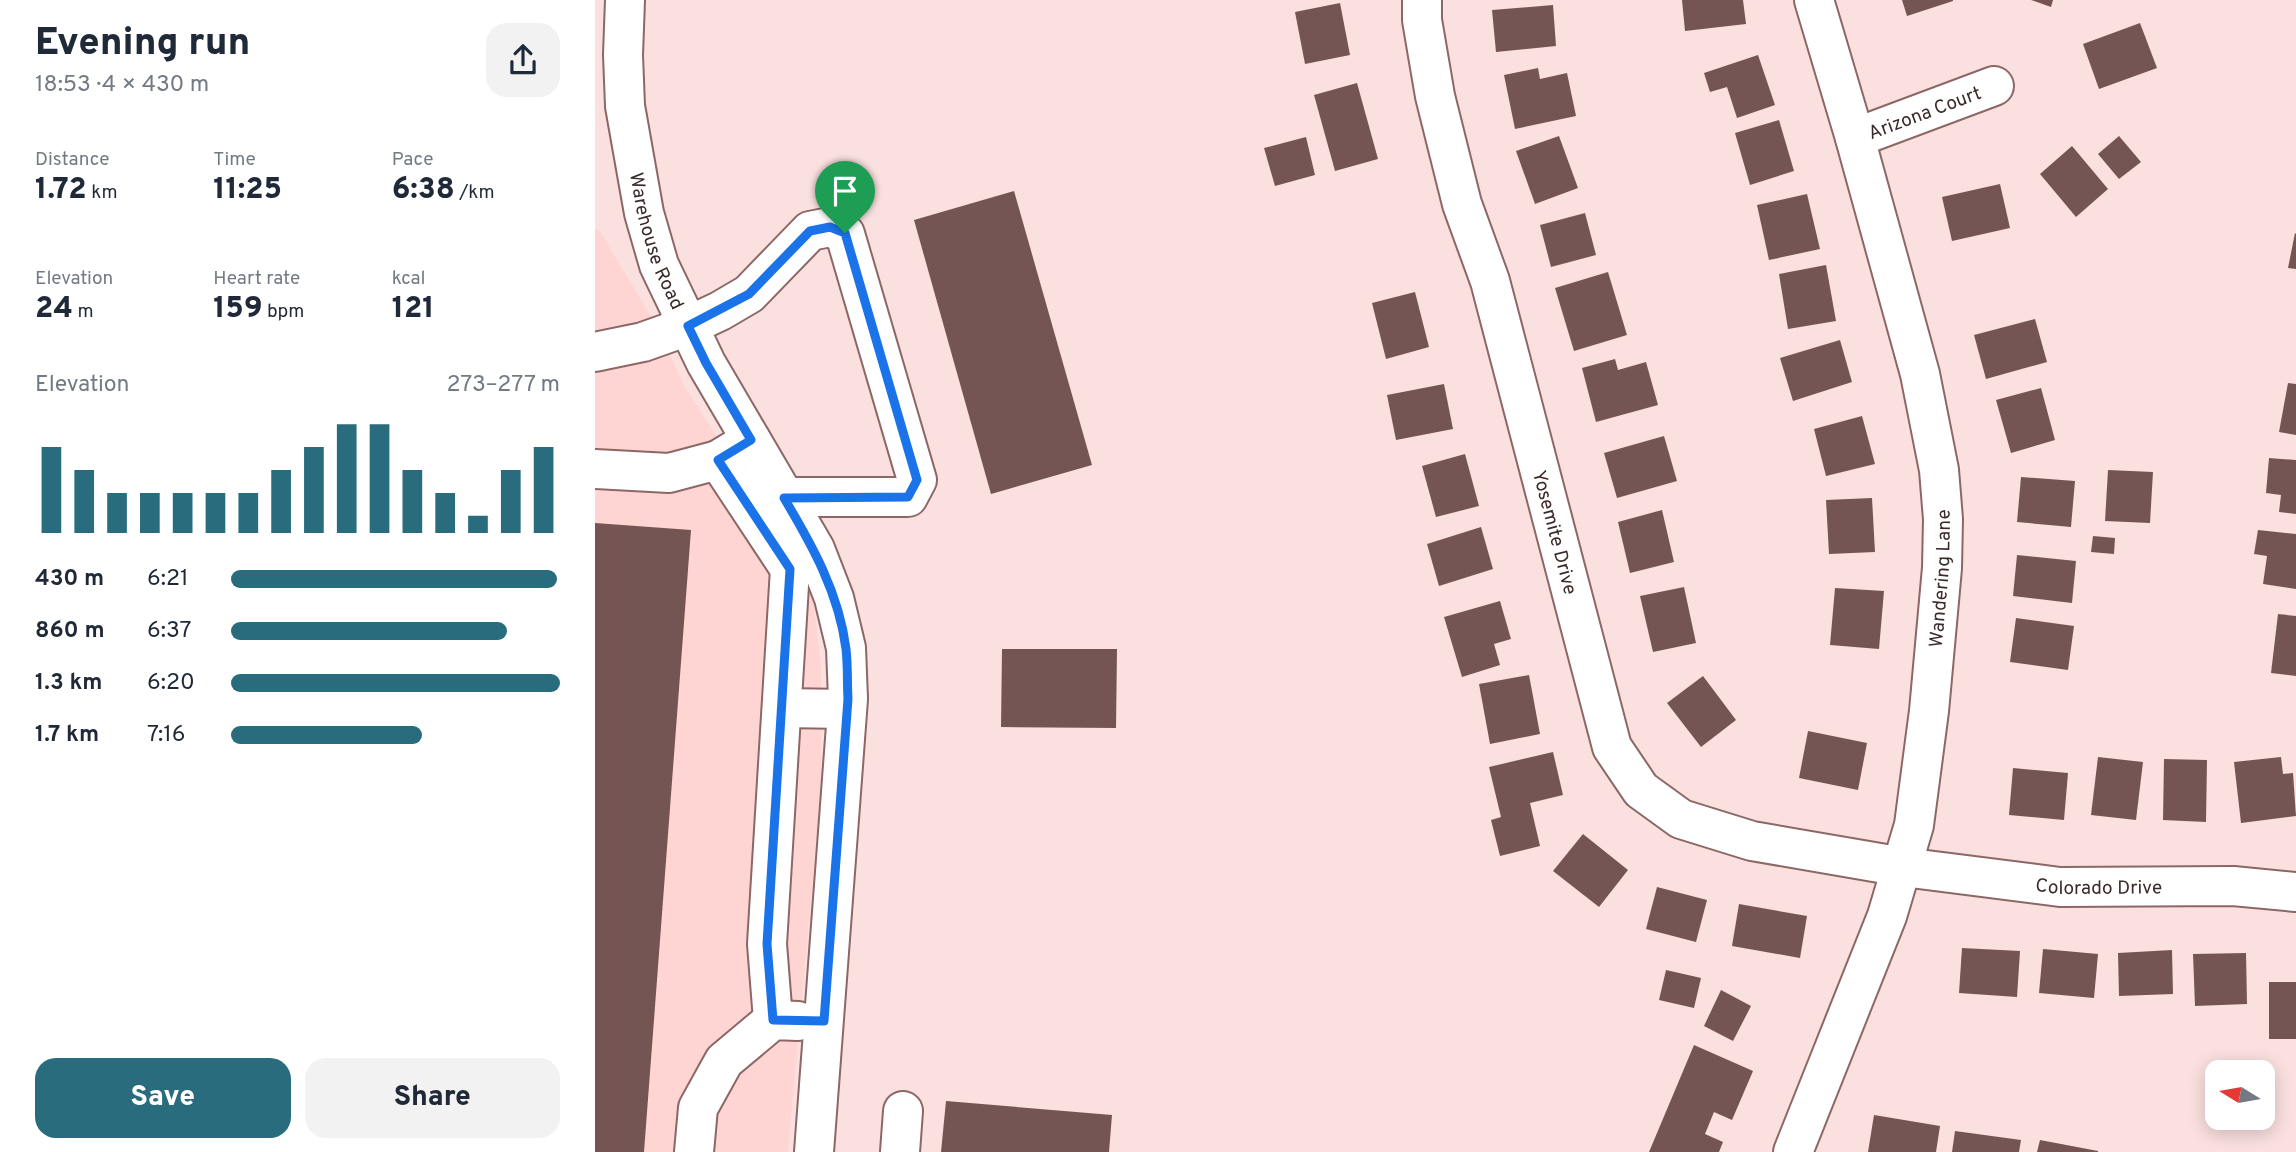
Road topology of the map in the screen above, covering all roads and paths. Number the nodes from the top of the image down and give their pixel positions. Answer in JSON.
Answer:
{"nodes":[{"id":1,"x":625,"y":0,"type":"edge"},
{"id":2,"x":1422,"y":0,"type":"edge"},
{"id":3,"x":1814,"y":0,"type":"edge"},
{"id":4,"x":1994,"y":86,"type":"dead end"},
{"id":5,"x":1855,"y":138,"type":"junction"},
{"id":6,"x":688,"y":326,"type":"junction"},
{"id":7,"x":595,"y":352,"type":"edge"},
{"id":8,"x":751,"y":440,"type":"junction"},
{"id":9,"x":718,"y":460,"type":"junction"},
{"id":10,"x":595,"y":469,"type":"edge"},
{"id":11,"x":784,"y":498,"type":"junction"},
{"id":12,"x":799,"y":553,"type":"junction"},
{"id":13,"x":782,"y":708,"type":"junction"},
{"id":14,"x":848,"y":709,"type":"junction"},
{"id":15,"x":1903,"y":867,"type":"junction"},
{"id":16,"x":2296,"y":892,"type":"edge"},
{"id":17,"x":773,"y":1020,"type":"junction"},
{"id":18,"x":824,"y":1021,"type":"junction"},
{"id":19,"x":903,"y":1111,"type":"dead end"},
{"id":20,"x":694,"y":1152,"type":"edge"},
{"id":21,"x":814,"y":1152,"type":"edge"},
{"id":22,"x":900,"y":1152,"type":"edge"},
{"id":23,"x":1793,"y":1152,"type":"edge"}],
"edges":[{"from":1,"to":6,"type":"street","name":"Warehouse Road"},
{"from":2,"to":15,"type":"street","name":"Yosemite Drive"},
{"from":3,"to":5,"type":"street","name":"Wandering Lane"},
{"from":4,"to":5,"type":"street","name":"Arizona Court"},
{"from":5,"to":15,"type":"street","name":"Wandering Lane"},
{"from":6,"to":7,"type":"street"},
{"from":6,"to":8,"type":"street","name":"Warehouse Road"},
{"from":6,"to":11,"type":"street"},
{"from":8,"to":9,"type":"street"},
{"from":8,"to":11,"type":"street","name":"Warehouse Road"},
{"from":9,"to":10,"type":"street"},
{"from":9,"to":12,"type":"street"},
{"from":11,"to":12,"type":"street","name":"Warehouse Road"},
{"from":12,"to":13,"type":"street"},
{"from":12,"to":14,"type":"street","name":"Warehouse Road"},
{"from":13,"to":14,"type":"street"},
{"from":13,"to":17,"type":"street"},
{"from":14,"to":18,"type":"street","name":"Warehouse Road"},
{"from":15,"to":16,"type":"street","name":"Colorado Drive"},
{"from":15,"to":23,"type":"street","name":"Wandering Lane"},
{"from":17,"to":18,"type":"street"},
{"from":17,"to":20,"type":"street"},
{"from":18,"to":21,"type":"street","name":"Warehouse Road"},
{"from":19,"to":22,"type":"street"}]}
